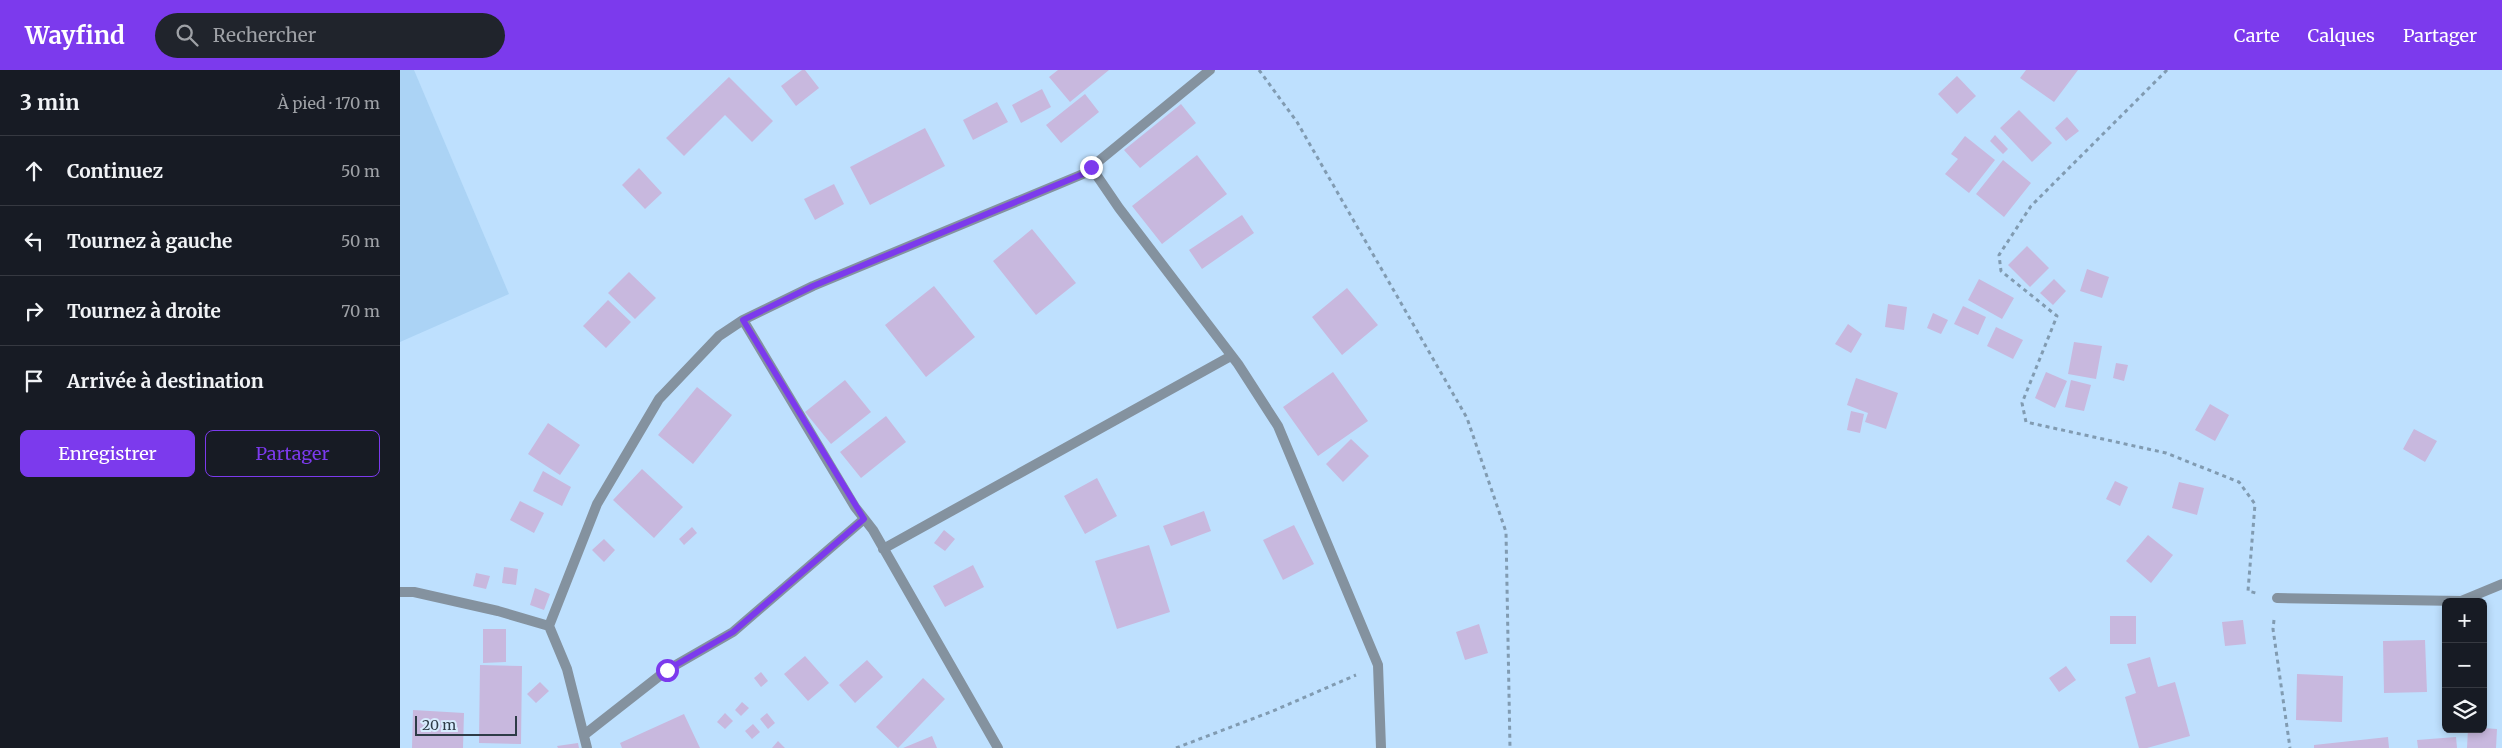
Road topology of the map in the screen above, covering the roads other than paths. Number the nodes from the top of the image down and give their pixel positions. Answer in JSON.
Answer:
{"nodes":[{"id":1,"x":1210,"y":70,"type":"edge"},
{"id":2,"x":1091,"y":167,"type":"junction"},
{"id":3,"x":743,"y":320,"type":"junction"},
{"id":4,"x":1231,"y":356,"type":"junction"},
{"id":5,"x":864,"y":519,"type":"junction"},
{"id":6,"x":883,"y":549,"type":"junction"},
{"id":7,"x":2502,"y":584,"type":"edge"},
{"id":8,"x":400,"y":592,"type":"edge"},
{"id":9,"x":2277,"y":598,"type":"road end"},
{"id":10,"x":549,"y":626,"type":"junction"},
{"id":11,"x":584,"y":734,"type":"junction"},
{"id":12,"x":588,"y":748,"type":"edge"},
{"id":13,"x":998,"y":748,"type":"edge"},
{"id":14,"x":1381,"y":748,"type":"edge"}],
"edges":[{"from":1,"to":2,"type":"street"},
{"from":2,"to":3,"type":"street"},
{"from":2,"to":4,"type":"street"},
{"from":3,"to":5,"type":"street"},
{"from":3,"to":10,"type":"street"},
{"from":4,"to":6,"type":"street"},
{"from":4,"to":14,"type":"street"},
{"from":5,"to":6,"type":"street"},
{"from":5,"to":11,"type":"street"},
{"from":6,"to":13,"type":"street"},
{"from":7,"to":9,"type":"street"},
{"from":8,"to":10,"type":"street"},
{"from":10,"to":11,"type":"street"},
{"from":11,"to":12,"type":"street"}]}
